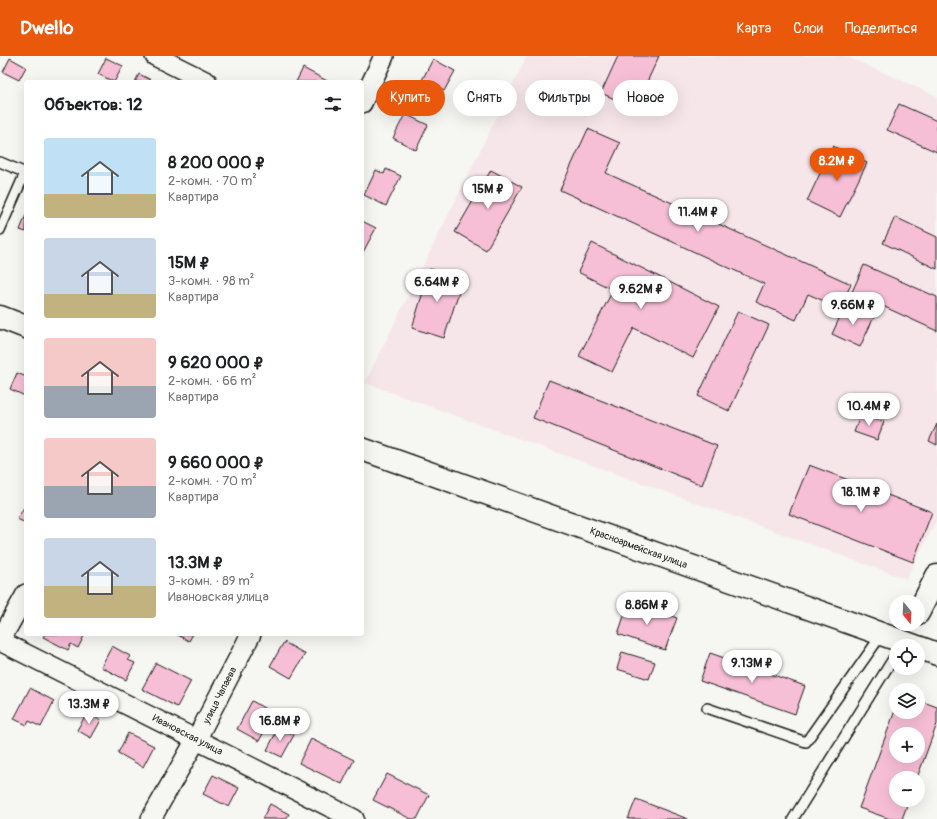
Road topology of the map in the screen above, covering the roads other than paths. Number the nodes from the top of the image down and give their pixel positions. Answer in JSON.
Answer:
{"nodes":[{"id":1,"x":155,"y":56,"type":"edge"},
{"id":2,"x":384,"y":56,"type":"edge"},
{"id":3,"x":203,"y":80,"type":"edge"},
{"id":4,"x":364,"y":99,"type":"edge"},
{"id":5,"x":0,"y":162,"type":"edge"},
{"id":6,"x":24,"y":172,"type":"edge"},
{"id":7,"x":24,"y":177,"type":"edge"},
{"id":8,"x":0,"y":230,"type":"edge"},
{"id":9,"x":0,"y":317,"type":"edge"},
{"id":10,"x":24,"y":326,"type":"edge"},
{"id":11,"x":364,"y":450,"type":"edge"},
{"id":12,"x":937,"y":576,"type":"edge"},
{"id":13,"x":24,"y":598,"type":"edge"},
{"id":14,"x":925,"y":599,"type":"edge"},
{"id":15,"x":882,"y":634,"type":"junction"},
{"id":16,"x":250,"y":636,"type":"edge"},
{"id":17,"x":896,"y":639,"type":"edge"},
{"id":18,"x":0,"y":641,"type":"edge"},
{"id":19,"x":925,"y":649,"type":"edge"},
{"id":20,"x":937,"y":654,"type":"edge"},
{"id":21,"x":889,"y":672,"type":"edge"},
{"id":22,"x":707,"y":708,"type":"dead end"},
{"id":23,"x":197,"y":738,"type":"junction"},
{"id":24,"x":151,"y":819,"type":"edge"},
{"id":25,"x":354,"y":819,"type":"edge"},
{"id":26,"x":793,"y":819,"type":"edge"}],
"edges":[{"from":1,"to":3,"type":"street"},
{"from":2,"to":4,"type":"street"},
{"from":5,"to":6,"type":"lane"},
{"from":7,"to":8,"type":"lane"},
{"from":9,"to":10,"type":"street"},
{"from":11,"to":15,"type":"street","name":"Красноармейская улица"},
{"from":12,"to":14,"type":"street"},
{"from":13,"to":18,"type":"street"},
{"from":15,"to":17,"type":"street","name":"Красноармейская улица"},
{"from":15,"to":22,"type":"lane"},
{"from":16,"to":23,"type":"street","name":"улица Чапаева"},
{"from":18,"to":23,"type":"street","name":"Ивановская улица"},
{"from":19,"to":20,"type":"street","name":"Красноармейская улица"},
{"from":21,"to":26,"type":"lane"},
{"from":23,"to":24,"type":"street","name":"улица Чапаева"},
{"from":23,"to":25,"type":"street","name":"Ивановская улица"}]}
